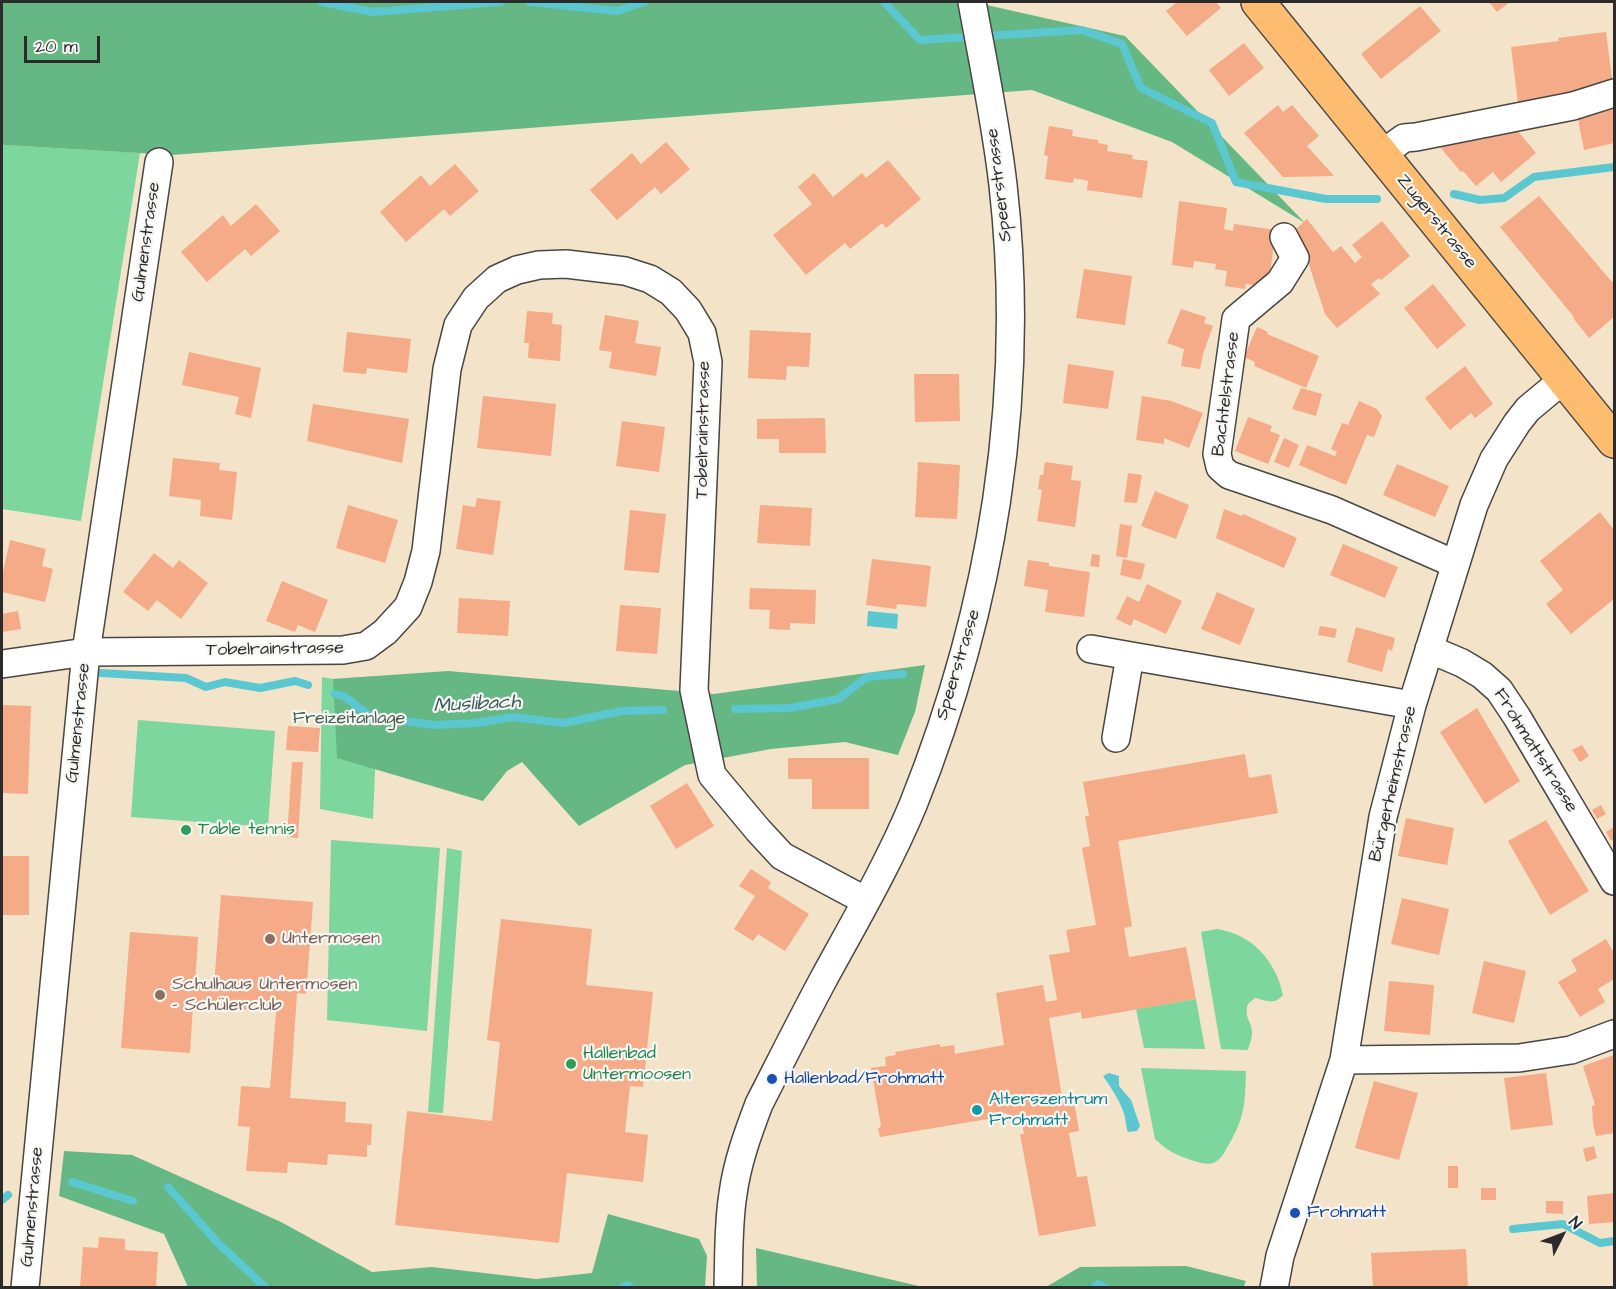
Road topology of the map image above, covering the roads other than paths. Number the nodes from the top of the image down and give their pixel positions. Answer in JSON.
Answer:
{"nodes":[{"id":1,"x":972,"y":2,"type":"edge"},
{"id":2,"x":1258,"y":2,"type":"edge"},
{"id":3,"x":1614,"y":93,"type":"edge"},
{"id":4,"x":1382,"y":154,"type":"junction"},
{"id":5,"x":159,"y":162,"type":"dead end"},
{"id":6,"x":1284,"y":237,"type":"dead end"},
{"id":7,"x":1563,"y":380,"type":"junction"},
{"id":8,"x":1614,"y":441,"type":"edge"},
{"id":9,"x":1455,"y":564,"type":"junction"},
{"id":10,"x":1091,"y":649,"type":"dead end"},
{"id":11,"x":1429,"y":649,"type":"junction"},
{"id":12,"x":86,"y":652,"type":"junction"},
{"id":13,"x":1130,"y":656,"type":"junction"},
{"id":14,"x":2,"y":664,"type":"edge"},
{"id":15,"x":1412,"y":705,"type":"junction"},
{"id":16,"x":1116,"y":738,"type":"dead end"},
{"id":17,"x":1614,"y":881,"type":"edge"},
{"id":18,"x":866,"y":901,"type":"junction"},
{"id":19,"x":1614,"y":1034,"type":"edge"},
{"id":20,"x":1344,"y":1060,"type":"junction"},
{"id":21,"x":26,"y":1287,"type":"edge"},
{"id":22,"x":728,"y":1287,"type":"edge"},
{"id":23,"x":1274,"y":1287,"type":"edge"}],
"edges":[{"from":1,"to":18,"type":"street","name":"Speerstrasse"},
{"from":2,"to":4,"type":"main road","name":"Zugerstrasse"},
{"from":3,"to":4,"type":"street"},
{"from":4,"to":7,"type":"main road","name":"Zugerstrasse"},
{"from":5,"to":12,"type":"street","name":"Gulmenstrasse"},
{"from":6,"to":9,"type":"street","name":"Bachtelstrasse"},
{"from":7,"to":8,"type":"main road","name":"Zugerstrasse"},
{"from":7,"to":9,"type":"street","name":"Bürgerheimstrasse"},
{"from":9,"to":11,"type":"street","name":"Bürgerheimstrasse"},
{"from":10,"to":13,"type":"street"},
{"from":11,"to":15,"type":"street","name":"Bürgerheimstrasse"},
{"from":11,"to":17,"type":"street","name":"Frohmattstrasse"},
{"from":12,"to":14,"type":"street","name":"Tobelrainstrasse"},
{"from":12,"to":18,"type":"street","name":"Tobelrainstrasse"},
{"from":12,"to":21,"type":"street","name":"Gulmenstrasse"},
{"from":13,"to":15,"type":"street"},
{"from":13,"to":16,"type":"street"},
{"from":15,"to":20,"type":"street","name":"Bürgerheimstrasse"},
{"from":18,"to":22,"type":"street","name":"Speerstrasse"},
{"from":19,"to":20,"type":"street"},
{"from":20,"to":23,"type":"street","name":"Bürgerheimstrasse"}]}
